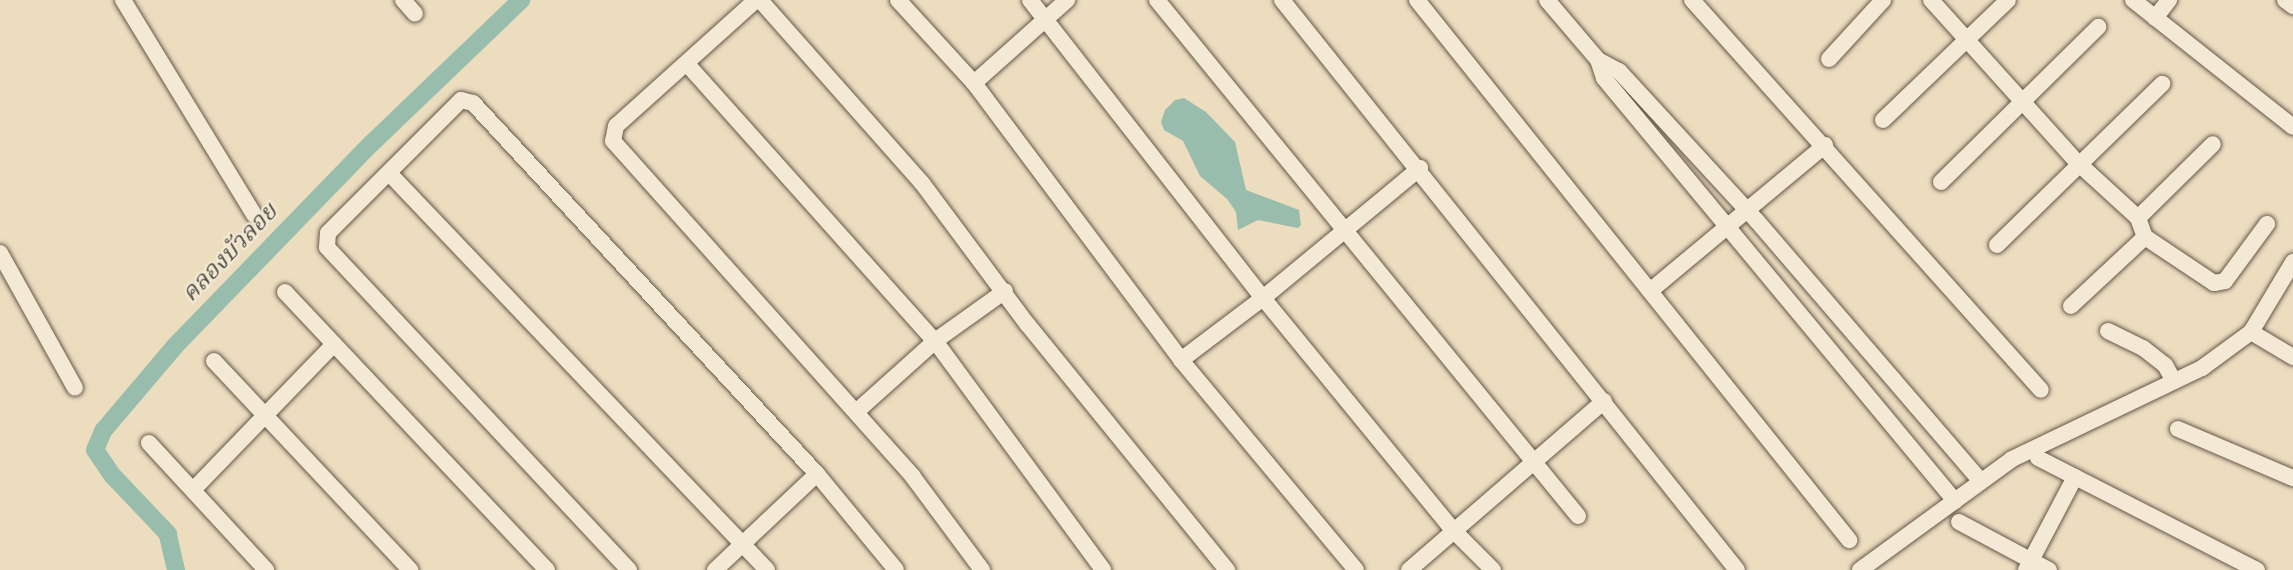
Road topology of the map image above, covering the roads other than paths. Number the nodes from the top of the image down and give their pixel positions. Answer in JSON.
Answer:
{"nodes":[{"id":1,"x":123,"y":0,"type":"edge"},
{"id":2,"x":403,"y":0,"type":"edge"},
{"id":3,"x":758,"y":0,"type":"edge"},
{"id":4,"x":898,"y":0,"type":"edge"},
{"id":5,"x":1030,"y":0,"type":"edge"},
{"id":6,"x":1067,"y":0,"type":"edge"},
{"id":7,"x":1157,"y":0,"type":"edge"},
{"id":8,"x":1282,"y":0,"type":"edge"},
{"id":9,"x":1417,"y":0,"type":"edge"},
{"id":10,"x":1547,"y":0,"type":"edge"},
{"id":11,"x":1692,"y":0,"type":"edge"},
{"id":12,"x":1883,"y":0,"type":"edge"},
{"id":13,"x":1931,"y":0,"type":"edge"},
{"id":14,"x":2008,"y":0,"type":"edge"},
{"id":15,"x":2133,"y":0,"type":"edge"},
{"id":16,"x":2169,"y":0,"type":"edge"},
{"id":17,"x":2285,"y":0,"type":"edge"},
{"id":18,"x":2293,"y":6,"type":"edge"},
{"id":19,"x":415,"y":14,"type":"dead end"},
{"id":20,"x":1045,"y":17,"type":"junction"},
{"id":21,"x":2155,"y":18,"type":"junction"},
{"id":22,"x":2098,"y":27,"type":"dead end"},
{"id":23,"x":1967,"y":39,"type":"junction"},
{"id":24,"x":1829,"y":59,"type":"dead end"},
{"id":25,"x":1598,"y":60,"type":"junction"},
{"id":26,"x":687,"y":64,"type":"junction"},
{"id":27,"x":974,"y":83,"type":"junction"},
{"id":28,"x":2162,"y":84,"type":"dead end"},
{"id":29,"x":2022,"y":102,"type":"junction"},
{"id":30,"x":1883,"y":120,"type":"dead end"},
{"id":31,"x":2293,"y":127,"type":"edge"},
{"id":32,"x":2213,"y":144,"type":"dead end"},
{"id":33,"x":1825,"y":145,"type":"junction"},
{"id":34,"x":2078,"y":163,"type":"junction"},
{"id":35,"x":1420,"y":168,"type":"junction"},
{"id":36,"x":389,"y":172,"type":"junction"},
{"id":37,"x":1941,"y":182,"type":"dead end"},
{"id":38,"x":1747,"y":209,"type":"junction"},
{"id":39,"x":254,"y":215,"type":"dead end"},
{"id":40,"x":2138,"y":218,"type":"junction"},
{"id":41,"x":2267,"y":224,"type":"dead end"},
{"id":42,"x":1725,"y":227,"type":"junction"},
{"id":43,"x":1346,"y":230,"type":"junction"},
{"id":44,"x":2145,"y":237,"type":"junction"},
{"id":45,"x":1997,"y":245,"type":"dead end"},
{"id":46,"x":0,"y":253,"type":"edge"},
{"id":47,"x":2293,"y":262,"type":"edge"},
{"id":48,"x":1005,"y":291,"type":"junction"},
{"id":49,"x":1650,"y":291,"type":"junction"},
{"id":50,"x":285,"y":292,"type":"dead end"},
{"id":51,"x":1263,"y":298,"type":"junction"},
{"id":52,"x":2071,"y":306,"type":"dead end"},
{"id":53,"x":2108,"y":331,"type":"dead end"},
{"id":54,"x":2251,"y":332,"type":"junction"},
{"id":55,"x":936,"y":341,"type":"junction"},
{"id":56,"x":333,"y":345,"type":"junction"},
{"id":57,"x":2293,"y":357,"type":"edge"},
{"id":58,"x":1181,"y":360,"type":"junction"},
{"id":59,"x":214,"y":361,"type":"dead end"},
{"id":60,"x":2174,"y":381,"type":"junction"},
{"id":61,"x":75,"y":388,"type":"dead end"},
{"id":62,"x":2041,"y":390,"type":"dead end"},
{"id":63,"x":1604,"y":401,"type":"junction"},
{"id":64,"x":856,"y":412,"type":"junction"},
{"id":65,"x":264,"y":415,"type":"junction"},
{"id":66,"x":2178,"y":429,"type":"dead end"},
{"id":67,"x":148,"y":443,"type":"dead end"},
{"id":68,"x":2038,"y":458,"type":"dead end"},
{"id":69,"x":1533,"y":462,"type":"junction"},
{"id":70,"x":818,"y":474,"type":"junction"},
{"id":71,"x":2075,"y":477,"type":"junction"},
{"id":72,"x":2293,"y":478,"type":"edge"},
{"id":73,"x":1981,"y":481,"type":"junction"},
{"id":74,"x":193,"y":490,"type":"junction"},
{"id":75,"x":1955,"y":501,"type":"junction"},
{"id":76,"x":1578,"y":516,"type":"dead end"},
{"id":77,"x":1959,"y":522,"type":"dead end"},
{"id":78,"x":1454,"y":531,"type":"junction"},
{"id":79,"x":1849,"y":540,"type":"dead end"},
{"id":80,"x":743,"y":545,"type":"junction"},
{"id":81,"x":1876,"y":564,"type":"edge"},
{"id":82,"x":2029,"y":566,"type":"edge"},
{"id":83,"x":266,"y":570,"type":"edge"},
{"id":84,"x":410,"y":570,"type":"edge"},
{"id":85,"x":547,"y":570,"type":"edge"},
{"id":86,"x":629,"y":570,"type":"edge"},
{"id":87,"x":716,"y":570,"type":"edge"},
{"id":88,"x":767,"y":570,"type":"edge"},
{"id":89,"x":896,"y":570,"type":"edge"},
{"id":90,"x":982,"y":570,"type":"edge"},
{"id":91,"x":1103,"y":570,"type":"edge"},
{"id":92,"x":1227,"y":570,"type":"edge"},
{"id":93,"x":1356,"y":570,"type":"edge"},
{"id":94,"x":1409,"y":570,"type":"edge"},
{"id":95,"x":1493,"y":570,"type":"edge"},
{"id":96,"x":1737,"y":570,"type":"edge"},
{"id":97,"x":1860,"y":570,"type":"edge"},
{"id":98,"x":2049,"y":570,"type":"edge"},
{"id":99,"x":2257,"y":570,"type":"edge"}],
"edges":[{"from":1,"to":39,"type":"street"},
{"from":2,"to":19,"type":"street"},
{"from":3,"to":26,"type":"street"},
{"from":3,"to":48,"type":"street"},
{"from":4,"to":27,"type":"street"},
{"from":5,"to":20,"type":"street"},
{"from":6,"to":20,"type":"street"},
{"from":7,"to":43,"type":"street"},
{"from":8,"to":35,"type":"street"},
{"from":9,"to":49,"type":"street"},
{"from":10,"to":25,"type":"street"},
{"from":11,"to":33,"type":"street"},
{"from":12,"to":24,"type":"street"},
{"from":13,"to":23,"type":"street"},
{"from":14,"to":23,"type":"street"},
{"from":15,"to":21,"type":"street"},
{"from":16,"to":21,"type":"street"},
{"from":17,"to":18,"type":"street"},
{"from":20,"to":27,"type":"street"},
{"from":20,"to":51,"type":"street"},
{"from":21,"to":31,"type":"street"},
{"from":22,"to":29,"type":"street"},
{"from":23,"to":29,"type":"street"},
{"from":23,"to":30,"type":"street"},
{"from":25,"to":38,"type":"street"},
{"from":25,"to":42,"type":"street"},
{"from":26,"to":55,"type":"street"},
{"from":26,"to":64,"type":"street"},
{"from":27,"to":58,"type":"street"},
{"from":28,"to":34,"type":"street"},
{"from":29,"to":34,"type":"street"},
{"from":29,"to":37,"type":"street"},
{"from":32,"to":40,"type":"street"},
{"from":33,"to":38,"type":"street"},
{"from":33,"to":62,"type":"street"},
{"from":34,"to":40,"type":"street"},
{"from":34,"to":45,"type":"street"},
{"from":35,"to":43,"type":"street"},
{"from":35,"to":63,"type":"street"},
{"from":36,"to":70,"type":"street"},
{"from":36,"to":80,"type":"street"},
{"from":36,"to":86,"type":"street"},
{"from":38,"to":42,"type":"street"},
{"from":38,"to":73,"type":"street"},
{"from":40,"to":44,"type":"street"},
{"from":41,"to":44,"type":"street"},
{"from":42,"to":49,"type":"street"},
{"from":42,"to":75,"type":"street"},
{"from":43,"to":51,"type":"street"},
{"from":43,"to":69,"type":"street"},
{"from":44,"to":52,"type":"street"},
{"from":46,"to":61,"type":"street"},
{"from":47,"to":54,"type":"street"},
{"from":48,"to":55,"type":"street"},
{"from":48,"to":92,"type":"street"},
{"from":49,"to":79,"type":"street"},
{"from":50,"to":56,"type":"street"},
{"from":51,"to":58,"type":"street"},
{"from":51,"to":78,"type":"street"},
{"from":53,"to":60,"type":"street"},
{"from":54,"to":57,"type":"street"},
{"from":54,"to":60,"type":"street"},
{"from":55,"to":64,"type":"street"},
{"from":55,"to":91,"type":"street"},
{"from":56,"to":65,"type":"street"},
{"from":56,"to":85,"type":"street"},
{"from":58,"to":93,"type":"street"},
{"from":59,"to":65,"type":"street"},
{"from":60,"to":73,"type":"street"},
{"from":63,"to":69,"type":"street"},
{"from":63,"to":96,"type":"street"},
{"from":64,"to":90,"type":"street"},
{"from":65,"to":74,"type":"street"},
{"from":65,"to":84,"type":"street"},
{"from":66,"to":72,"type":"street"},
{"from":67,"to":74,"type":"street"},
{"from":68,"to":71,"type":"street"},
{"from":69,"to":76,"type":"street"},
{"from":69,"to":78,"type":"street"},
{"from":70,"to":80,"type":"street"},
{"from":70,"to":89,"type":"street"},
{"from":71,"to":82,"type":"street"},
{"from":71,"to":99,"type":"street"},
{"from":73,"to":75,"type":"street"},
{"from":74,"to":83,"type":"street"},
{"from":75,"to":81,"type":"street"},
{"from":77,"to":82,"type":"street"},
{"from":78,"to":94,"type":"street"},
{"from":78,"to":95,"type":"street"},
{"from":80,"to":87,"type":"street"},
{"from":80,"to":88,"type":"street"},
{"from":81,"to":97,"type":"street"},
{"from":82,"to":98,"type":"street"}]}
